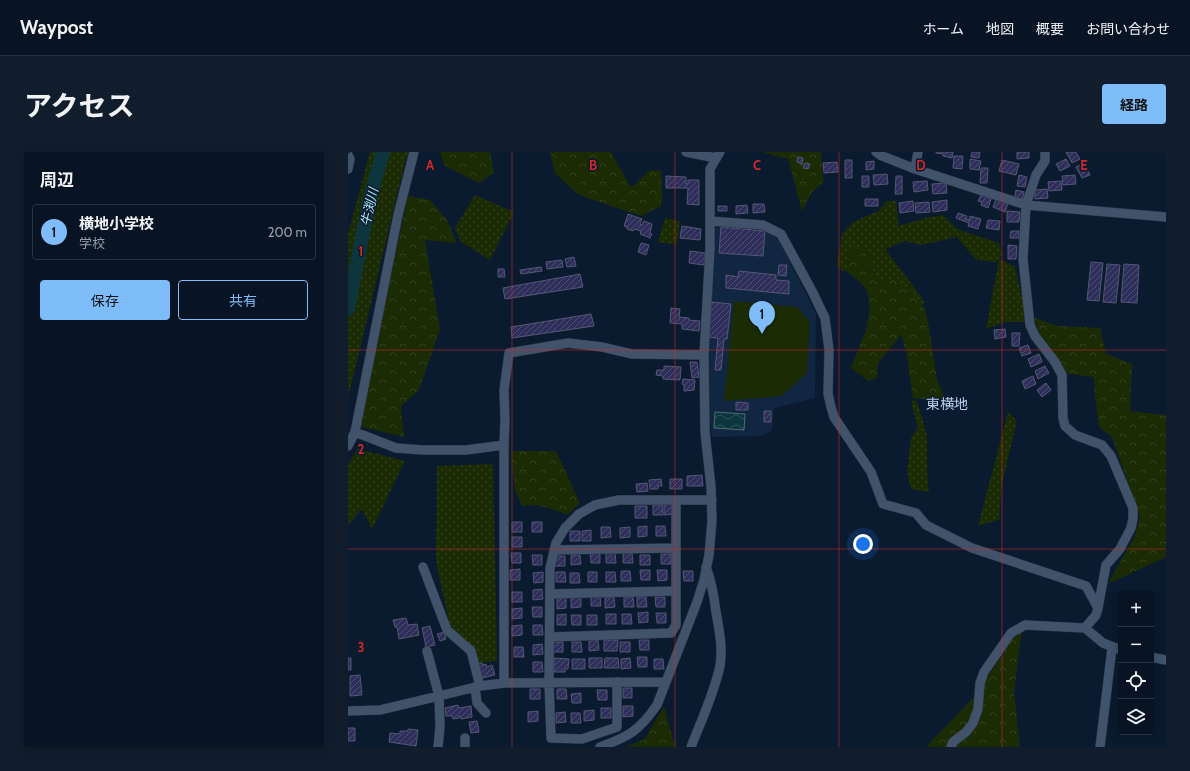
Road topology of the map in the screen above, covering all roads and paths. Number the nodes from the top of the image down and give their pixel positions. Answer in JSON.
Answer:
{"nodes":[{"id":1,"x":414,"y":152,"type":"edge"},
{"id":2,"x":686,"y":152,"type":"edge"},
{"id":3,"x":876,"y":152,"type":"edge"},
{"id":4,"x":918,"y":152,"type":"edge"},
{"id":5,"x":1045,"y":152,"type":"edge"},
{"id":6,"x":348,"y":155,"type":"edge"},
{"id":7,"x":718,"y":155,"type":"edge"},
{"id":8,"x":348,"y":169,"type":"edge"},
{"id":9,"x":915,"y":169,"type":"junction"},
{"id":10,"x":1026,"y":205,"type":"junction"},
{"id":11,"x":1166,"y":217,"type":"edge"},
{"id":12,"x":710,"y":221,"type":"junction"},
{"id":13,"x":704,"y":355,"type":"junction"},
{"id":14,"x":355,"y":432,"type":"junction"},
{"id":15,"x":504,"y":445,"type":"junction"},
{"id":16,"x":348,"y":446,"type":"edge"},
{"id":17,"x":676,"y":500,"type":"junction"},
{"id":18,"x":712,"y":500,"type":"junction"},
{"id":19,"x":676,"y":548,"type":"junction"},
{"id":20,"x":554,"y":550,"type":"junction"},
{"id":21,"x":423,"y":567,"type":"dead end"},
{"id":22,"x":706,"y":567,"type":"junction"},
{"id":23,"x":676,"y":591,"type":"junction"},
{"id":24,"x":550,"y":594,"type":"junction"},
{"id":25,"x":1098,"y":608,"type":"junction"},
{"id":26,"x":1085,"y":628,"type":"junction"},
{"id":27,"x":550,"y":637,"type":"junction"},
{"id":28,"x":1117,"y":649,"type":"edge"},
{"id":29,"x":427,"y":650,"type":"dead end"},
{"id":30,"x":1154,"y":658,"type":"edge"},
{"id":31,"x":1166,"y":660,"type":"edge"},
{"id":32,"x":549,"y":682,"type":"junction"},
{"id":33,"x":617,"y":682,"type":"junction"},
{"id":34,"x":666,"y":682,"type":"junction"},
{"id":35,"x":504,"y":683,"type":"junction"},
{"id":36,"x":478,"y":687,"type":"junction"},
{"id":37,"x":439,"y":696,"type":"junction"},
{"id":38,"x":348,"y":711,"type":"edge"},
{"id":39,"x":486,"y":713,"type":"dead end"},
{"id":40,"x":438,"y":747,"type":"edge"},
{"id":41,"x":600,"y":747,"type":"edge"},
{"id":42,"x":691,"y":747,"type":"edge"},
{"id":43,"x":951,"y":747,"type":"edge"},
{"id":44,"x":1100,"y":747,"type":"edge"}],
"edges":[{"from":1,"to":14,"type":"street"},
{"from":2,"to":7,"type":"street"},
{"from":3,"to":9,"type":"street"},
{"from":4,"to":9,"type":"street"},
{"from":5,"to":10,"type":"street"},
{"from":6,"to":8,"type":"street"},
{"from":7,"to":12,"type":"street"},
{"from":9,"to":10,"type":"street"},
{"from":10,"to":11,"type":"street"},
{"from":10,"to":25,"type":"street"},
{"from":12,"to":13,"type":"street"},
{"from":12,"to":25,"type":"street"},
{"from":13,"to":15,"type":"street"},
{"from":13,"to":18,"type":"street"},
{"from":14,"to":15,"type":"street"},
{"from":14,"to":16,"type":"street"},
{"from":15,"to":35,"type":"street"},
{"from":17,"to":18,"type":"street"},
{"from":17,"to":19,"type":"street"},
{"from":17,"to":20,"type":"street"},
{"from":18,"to":22,"type":"street"},
{"from":19,"to":20,"type":"street"},
{"from":19,"to":23,"type":"street"},
{"from":20,"to":24,"type":"street"},
{"from":21,"to":36,"type":"street"},
{"from":22,"to":34,"type":"street"},
{"from":22,"to":42,"type":"street"},
{"from":23,"to":24,"type":"street"},
{"from":23,"to":27,"type":"street"},
{"from":24,"to":27,"type":"street"},
{"from":25,"to":26,"type":"street"},
{"from":26,"to":28,"type":"street"},
{"from":26,"to":43,"type":"street"},
{"from":27,"to":32,"type":"street"},
{"from":28,"to":44,"type":"street"},
{"from":29,"to":37,"type":"street"},
{"from":30,"to":31,"type":"street"},
{"from":32,"to":33,"type":"street"},
{"from":32,"to":33,"type":"street"},
{"from":32,"to":35,"type":"street"},
{"from":33,"to":34,"type":"street"},
{"from":34,"to":41,"type":"street"},
{"from":35,"to":36,"type":"street"},
{"from":36,"to":37,"type":"street"},
{"from":36,"to":39,"type":"street"},
{"from":37,"to":38,"type":"street"},
{"from":37,"to":40,"type":"street"}]}
